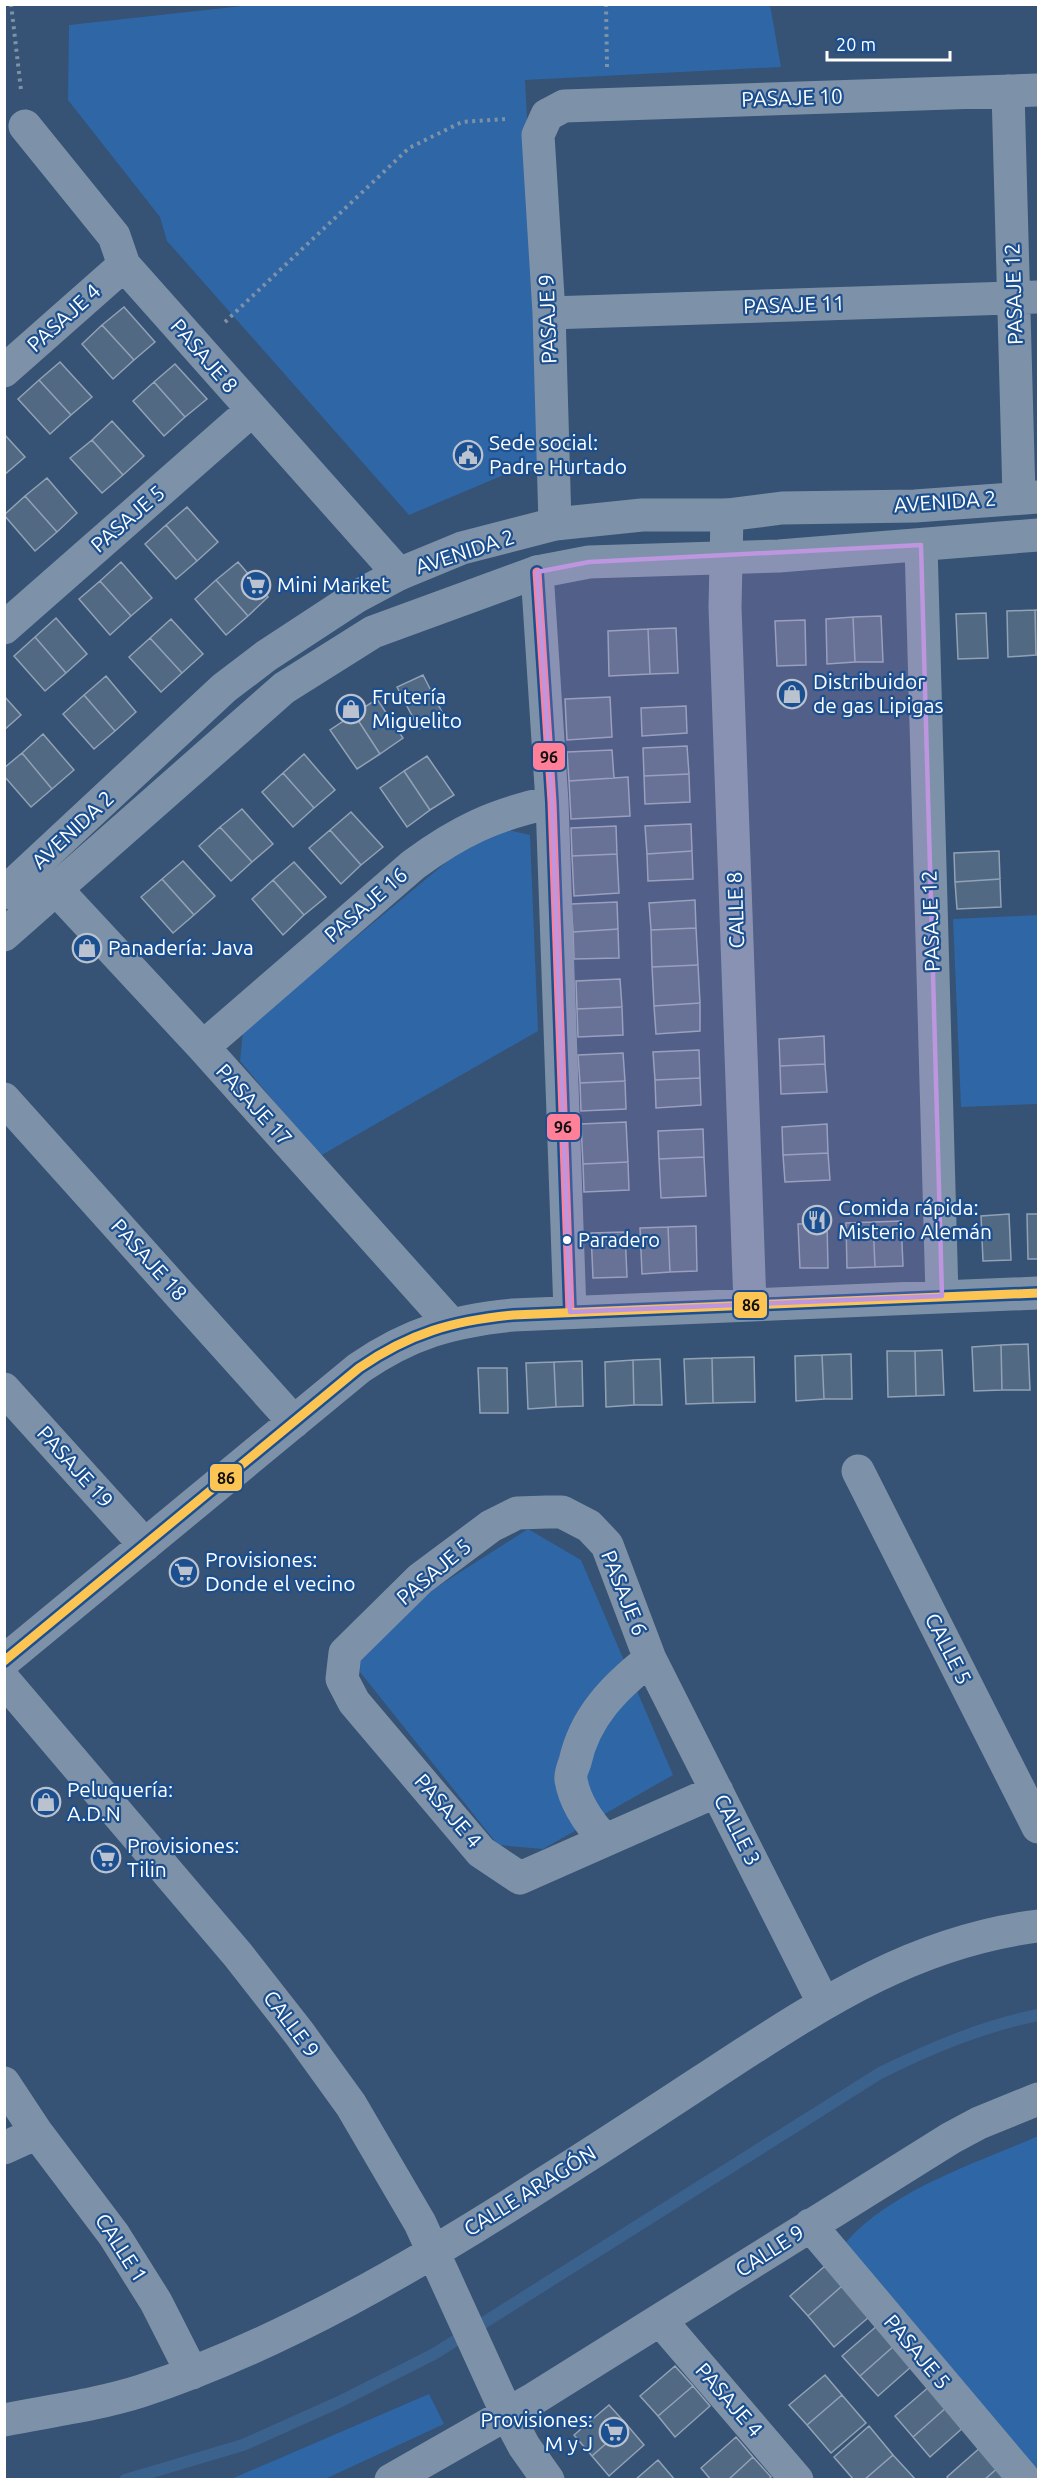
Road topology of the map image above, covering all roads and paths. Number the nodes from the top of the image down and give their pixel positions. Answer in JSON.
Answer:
{"nodes":[{"id":1,"x":10,"y":4,"type":"edge"},
{"id":2,"x":606,"y":4,"type":"edge"},
{"id":3,"x":1023,"y":91,"type":"edge"},
{"id":4,"x":608,"y":104,"type":"junction"},
{"id":5,"x":547,"y":116,"type":"junction"},
{"id":6,"x":26,"y":126,"type":"joint"},
{"id":7,"x":124,"y":265,"type":"junction"},
{"id":8,"x":1026,"y":297,"type":"edge"},
{"id":9,"x":549,"y":313,"type":"junction"},
{"id":10,"x":197,"y":348,"type":"junction"},
{"id":11,"x":4,"y":371,"type":"edge"},
{"id":12,"x":251,"y":411,"type":"junction"},
{"id":13,"x":1029,"y":497,"type":"edge"},
{"id":14,"x":727,"y":515,"type":"junction"},
{"id":15,"x":555,"y":524,"type":"junction"},
{"id":16,"x":1038,"y":535,"type":"edge"},
{"id":17,"x":921,"y":545,"type":"junction"},
{"id":18,"x":726,"y":557,"type":"junction"},
{"id":19,"x":537,"y":572,"type":"junction"},
{"id":20,"x":399,"y":574,"type":"junction"},
{"id":21,"x":4,"y":628,"type":"edge"},
{"id":22,"x":552,"y":802,"type":"junction"},
{"id":23,"x":56,"y":889,"type":"junction"},
{"id":24,"x":4,"y":893,"type":"edge"},
{"id":25,"x":4,"y":935,"type":"edge"},
{"id":26,"x":203,"y":1047,"type":"junction"},
{"id":27,"x":4,"y":1099,"type":"edge"},
{"id":28,"x":1038,"y":1293,"type":"edge"},
{"id":29,"x":942,"y":1296,"type":"junction"},
{"id":30,"x":750,"y":1305,"type":"junction"},
{"id":31,"x":570,"y":1312,"type":"junction"},
{"id":32,"x":450,"y":1323,"type":"junction"},
{"id":33,"x":4,"y":1389,"type":"edge"},
{"id":34,"x":294,"y":1422,"type":"junction"},
{"id":35,"x":858,"y":1471,"type":"dead end"},
{"id":36,"x":562,"y":1512,"type":"joint"},
{"id":37,"x":145,"y":1545,"type":"junction"},
{"id":38,"x":650,"y":1659,"type":"junction"},
{"id":39,"x":4,"y":1661,"type":"edge"},
{"id":40,"x":342,"y":1679,"type":"joint"},
{"id":41,"x":4,"y":1680,"type":"edge"},
{"id":42,"x":717,"y":1791,"type":"junction"},
{"id":43,"x":1038,"y":1827,"type":"edge"},
{"id":44,"x":605,"y":1840,"type":"junction"},
{"id":45,"x":1038,"y":1926,"type":"edge"},
{"id":46,"x":823,"y":2002,"type":"junction"},
{"id":47,"x":4,"y":2083,"type":"edge"},
{"id":48,"x":1038,"y":2099,"type":"edge"},
{"id":49,"x":37,"y":2133,"type":"junction"},
{"id":50,"x":4,"y":2148,"type":"edge"},
{"id":51,"x":810,"y":2225,"type":"junction"},
{"id":52,"x":434,"y":2252,"type":"junction"},
{"id":53,"x":661,"y":2321,"type":"junction"},
{"id":54,"x":192,"y":2373,"type":"junction"},
{"id":55,"x":507,"y":2414,"type":"junction"},
{"id":56,"x":4,"y":2420,"type":"edge"},
{"id":57,"x":391,"y":2480,"type":"edge"},
{"id":58,"x":548,"y":2480,"type":"edge"},
{"id":59,"x":797,"y":2480,"type":"edge"},
{"id":60,"x":1025,"y":2480,"type":"edge"}],
"edges":[{"from":1,"to":6,"type":"path"},
{"from":2,"to":4,"type":"path"},
{"from":3,"to":4,"type":"street","name":"PASAJE 10"},
{"from":3,"to":8,"type":"street","name":"PASAJE 12"},
{"from":4,"to":5,"type":"street","name":"PASAJE 10"},
{"from":5,"to":9,"type":"street","name":"PASAJE 9"},
{"from":5,"to":10,"type":"path"},
{"from":6,"to":7,"type":"street","name":"PASAJE 8"},
{"from":7,"to":10,"type":"street","name":"PASAJE 8"},
{"from":7,"to":11,"type":"street","name":"PASAJE 4"},
{"from":8,"to":9,"type":"street","name":"PASAJE 11"},
{"from":8,"to":13,"type":"street","name":"PASAJE 12"},
{"from":9,"to":15,"type":"street","name":"PASAJE 9"},
{"from":10,"to":12,"type":"street","name":"PASAJE 8"},
{"from":12,"to":20,"type":"street","name":"PASAJE 8"},
{"from":12,"to":21,"type":"street","name":"PASAJE 5"},
{"from":13,"to":14,"type":"street","name":"AVENIDA 2"},
{"from":14,"to":15,"type":"street","name":"AVENIDA 2"},
{"from":14,"to":18,"type":"street","name":"CALLE 8"},
{"from":15,"to":20,"type":"street","name":"AVENIDA 2"},
{"from":16,"to":17,"type":"street","name":"AVENIDA 2"},
{"from":17,"to":18,"type":"street","name":"AVENIDA 2"},
{"from":17,"to":29,"type":"street","name":"PASAJE 12"},
{"from":18,"to":19,"type":"street","name":"AVENIDA 2"},
{"from":18,"to":30,"type":"street","name":"CALLE 8"},
{"from":19,"to":22,"type":"street"},
{"from":19,"to":23,"type":"street","name":"AVENIDA 2"},
{"from":20,"to":24,"type":"street","name":"AVENIDA 2"},
{"from":22,"to":26,"type":"street","name":"PASAJE 16"},
{"from":22,"to":31,"type":"street"},
{"from":23,"to":25,"type":"street","name":"AVENIDA 2"},
{"from":23,"to":26,"type":"street","name":"PASAJE 17"},
{"from":26,"to":32,"type":"street","name":"PASAJE 17"},
{"from":27,"to":34,"type":"street","name":"PASAJE 18"},
{"from":28,"to":29,"type":"street"},
{"from":29,"to":30,"type":"street"},
{"from":30,"to":31,"type":"street"},
{"from":31,"to":32,"type":"street"},
{"from":32,"to":34,"type":"street"},
{"from":33,"to":37,"type":"street","name":"PASAJE 19"},
{"from":34,"to":37,"type":"street"},
{"from":35,"to":43,"type":"street","name":"CALLE 5"},
{"from":36,"to":38,"type":"street","name":"PASAJE 6"},
{"from":36,"to":40,"type":"street","name":"PASAJE 5"},
{"from":37,"to":39,"type":"street"},
{"from":38,"to":42,"type":"street","name":"CALLE 3"},
{"from":38,"to":44,"type":"street"},
{"from":40,"to":44,"type":"street","name":"PASAJE 4"},
{"from":41,"to":52,"type":"street","name":"CALLE 9"},
{"from":42,"to":44,"type":"street","name":"PASAJE 4"},
{"from":42,"to":46,"type":"street","name":"CALLE 3"},
{"from":45,"to":46,"type":"street","name":"CALLE ARAGÓN"},
{"from":46,"to":52,"type":"street","name":"CALLE ARAGÓN"},
{"from":47,"to":49,"type":"street","name":"CALLE 1"},
{"from":48,"to":51,"type":"street","name":"CALLE 9"},
{"from":49,"to":50,"type":"street"},
{"from":49,"to":54,"type":"street","name":"CALLE 1"},
{"from":51,"to":53,"type":"street","name":"CALLE 9"},
{"from":51,"to":60,"type":"street","name":"PASAJE 5"},
{"from":52,"to":54,"type":"street","name":"CALLE ARAGÓN"},
{"from":52,"to":55,"type":"street","name":"CALLE 9"},
{"from":53,"to":55,"type":"street","name":"CALLE 9"},
{"from":53,"to":59,"type":"street","name":"PASAJE 4"},
{"from":54,"to":56,"type":"street","name":"CALLE ARAGÓN"},
{"from":55,"to":57,"type":"street","name":"CALLE 9"},
{"from":55,"to":58,"type":"street"}]}
